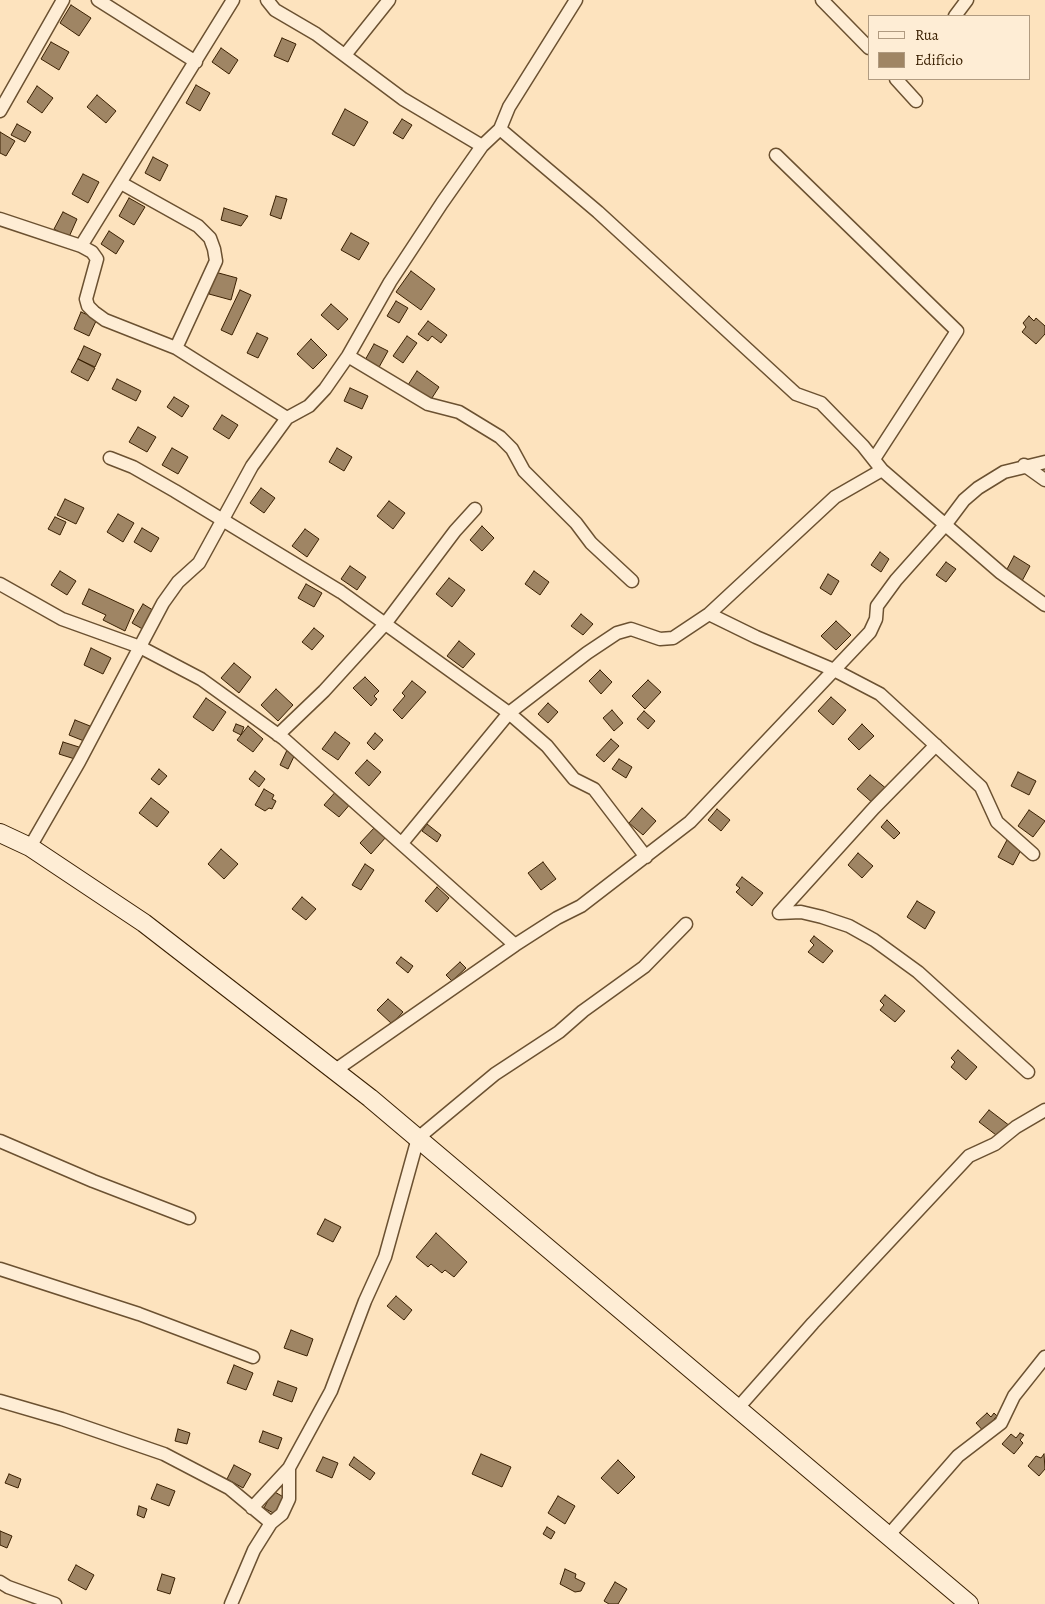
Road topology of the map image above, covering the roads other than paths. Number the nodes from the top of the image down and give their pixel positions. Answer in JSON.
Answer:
{"nodes":[{"id":1,"x":63,"y":0,"type":"edge"},
{"id":2,"x":98,"y":0,"type":"edge"},
{"id":3,"x":233,"y":0,"type":"edge"},
{"id":4,"x":266,"y":0,"type":"edge"},
{"id":5,"x":389,"y":0,"type":"edge"},
{"id":6,"x":576,"y":0,"type":"edge"},
{"id":7,"x":822,"y":0,"type":"edge"},
{"id":8,"x":967,"y":0,"type":"edge"},
{"id":9,"x":956,"y":15,"type":"edge"},
{"id":10,"x":868,"y":47,"type":"edge"},
{"id":11,"x":345,"y":55,"type":"junction"},
{"id":12,"x":196,"y":62,"type":"junction"},
{"id":13,"x":898,"y":80,"type":"edge"},
{"id":14,"x":916,"y":101,"type":"dead end"},
{"id":15,"x":0,"y":111,"type":"edge"},
{"id":16,"x":500,"y":129,"type":"junction"},
{"id":17,"x":482,"y":146,"type":"junction"},
{"id":18,"x":776,"y":155,"type":"dead end"},
{"id":19,"x":122,"y":183,"type":"junction"},
{"id":20,"x":0,"y":219,"type":"edge"},
{"id":21,"x":81,"y":246,"type":"junction"},
{"id":22,"x":176,"y":348,"type":"junction"},
{"id":23,"x":348,"y":356,"type":"junction"},
{"id":24,"x":287,"y":418,"type":"junction"},
{"id":25,"x":110,"y":458,"type":"dead end"},
{"id":26,"x":874,"y":459,"type":"junction"},
{"id":27,"x":1045,"y":462,"type":"edge"},
{"id":28,"x":1024,"y":465,"type":"junction"},
{"id":29,"x":882,"y":470,"type":"junction"},
{"id":30,"x":1045,"y":480,"type":"edge"},
{"id":31,"x":476,"y":509,"type":"dead end"},
{"id":32,"x":223,"y":520,"type":"junction"},
{"id":33,"x":946,"y":524,"type":"junction"},
{"id":34,"x":632,"y":581,"type":"dead end"},
{"id":35,"x":0,"y":584,"type":"edge"},
{"id":36,"x":1045,"y":605,"type":"edge"},
{"id":37,"x":709,"y":614,"type":"junction"},
{"id":38,"x":385,"y":624,"type":"junction"},
{"id":39,"x":140,"y":647,"type":"junction"},
{"id":40,"x":834,"y":670,"type":"junction"},
{"id":41,"x":509,"y":713,"type":"junction"},
{"id":42,"x":278,"y":735,"type":"junction"},
{"id":43,"x":936,"y":745,"type":"junction"},
{"id":44,"x":0,"y":833,"type":"edge"},
{"id":45,"x":402,"y":844,"type":"junction"},
{"id":46,"x":30,"y":847,"type":"junction"},
{"id":47,"x":1033,"y":854,"type":"dead end"},
{"id":48,"x":646,"y":857,"type":"junction"},
{"id":49,"x":686,"y":924,"type":"dead end"},
{"id":50,"x":515,"y":945,"type":"junction"},
{"id":51,"x":334,"y":1071,"type":"junction"},
{"id":52,"x":1028,"y":1072,"type":"dead end"},
{"id":53,"x":1045,"y":1110,"type":"edge"},
{"id":54,"x":418,"y":1138,"type":"junction"},
{"id":55,"x":0,"y":1141,"type":"edge"},
{"id":56,"x":189,"y":1218,"type":"dead end"},
{"id":57,"x":0,"y":1268,"type":"edge"},
{"id":58,"x":1045,"y":1356,"type":"edge"},
{"id":59,"x":253,"y":1357,"type":"dead end"},
{"id":60,"x":0,"y":1401,"type":"edge"},
{"id":61,"x":737,"y":1409,"type":"junction"},
{"id":62,"x":289,"y":1468,"type":"junction"},
{"id":63,"x":252,"y":1508,"type":"junction"},
{"id":64,"x":271,"y":1523,"type":"junction"},
{"id":65,"x":888,"y":1536,"type":"junction"},
{"id":66,"x":0,"y":1582,"type":"edge"},
{"id":67,"x":55,"y":1604,"type":"edge"},
{"id":68,"x":231,"y":1604,"type":"edge"},
{"id":69,"x":969,"y":1604,"type":"edge"}],
"edges":[{"from":1,"to":15,"type":"street"},
{"from":2,"to":12,"type":"street"},
{"from":3,"to":12,"type":"street"},
{"from":4,"to":11,"type":"street"},
{"from":5,"to":11,"type":"street"},
{"from":6,"to":16,"type":"street"},
{"from":7,"to":10,"type":"street"},
{"from":8,"to":9,"type":"street"},
{"from":11,"to":17,"type":"street"},
{"from":12,"to":19,"type":"street"},
{"from":13,"to":14,"type":"street"},
{"from":16,"to":17,"type":"street"},
{"from":16,"to":26,"type":"street"},
{"from":17,"to":23,"type":"street"},
{"from":18,"to":26,"type":"street"},
{"from":19,"to":21,"type":"street"},
{"from":19,"to":22,"type":"street"},
{"from":20,"to":21,"type":"street"},
{"from":21,"to":22,"type":"street"},
{"from":22,"to":24,"type":"street"},
{"from":23,"to":24,"type":"street"},
{"from":23,"to":34,"type":"street"},
{"from":24,"to":32,"type":"street"},
{"from":25,"to":32,"type":"street"},
{"from":26,"to":29,"type":"street"},
{"from":27,"to":28,"type":"street"},
{"from":28,"to":30,"type":"street"},
{"from":28,"to":33,"type":"street"},
{"from":29,"to":33,"type":"street"},
{"from":29,"to":37,"type":"street"},
{"from":31,"to":38,"type":"street"},
{"from":32,"to":38,"type":"street"},
{"from":32,"to":39,"type":"street"},
{"from":33,"to":36,"type":"street"},
{"from":33,"to":40,"type":"street"},
{"from":35,"to":39,"type":"street"},
{"from":37,"to":40,"type":"street"},
{"from":37,"to":41,"type":"street"},
{"from":38,"to":41,"type":"street"},
{"from":38,"to":42,"type":"street"},
{"from":39,"to":42,"type":"street"},
{"from":39,"to":46,"type":"street"},
{"from":40,"to":43,"type":"street"},
{"from":40,"to":48,"type":"street"},
{"from":41,"to":45,"type":"street"},
{"from":41,"to":48,"type":"street"},
{"from":42,"to":45,"type":"street"},
{"from":43,"to":47,"type":"street"},
{"from":43,"to":52,"type":"street"},
{"from":44,"to":46,"type":"main road"},
{"from":45,"to":50,"type":"street"},
{"from":46,"to":51,"type":"main road"},
{"from":48,"to":50,"type":"street"},
{"from":49,"to":54,"type":"street"},
{"from":50,"to":51,"type":"street"},
{"from":51,"to":54,"type":"main road"},
{"from":53,"to":61,"type":"street"},
{"from":54,"to":61,"type":"main road"},
{"from":54,"to":62,"type":"street"},
{"from":55,"to":56,"type":"street"},
{"from":57,"to":59,"type":"street"},
{"from":58,"to":65,"type":"street"},
{"from":60,"to":63,"type":"street"},
{"from":61,"to":65,"type":"main road"},
{"from":62,"to":63,"type":"street"},
{"from":62,"to":64,"type":"street"},
{"from":63,"to":64,"type":"street"},
{"from":64,"to":68,"type":"street"},
{"from":65,"to":69,"type":"main road"},
{"from":66,"to":67,"type":"street"}]}
